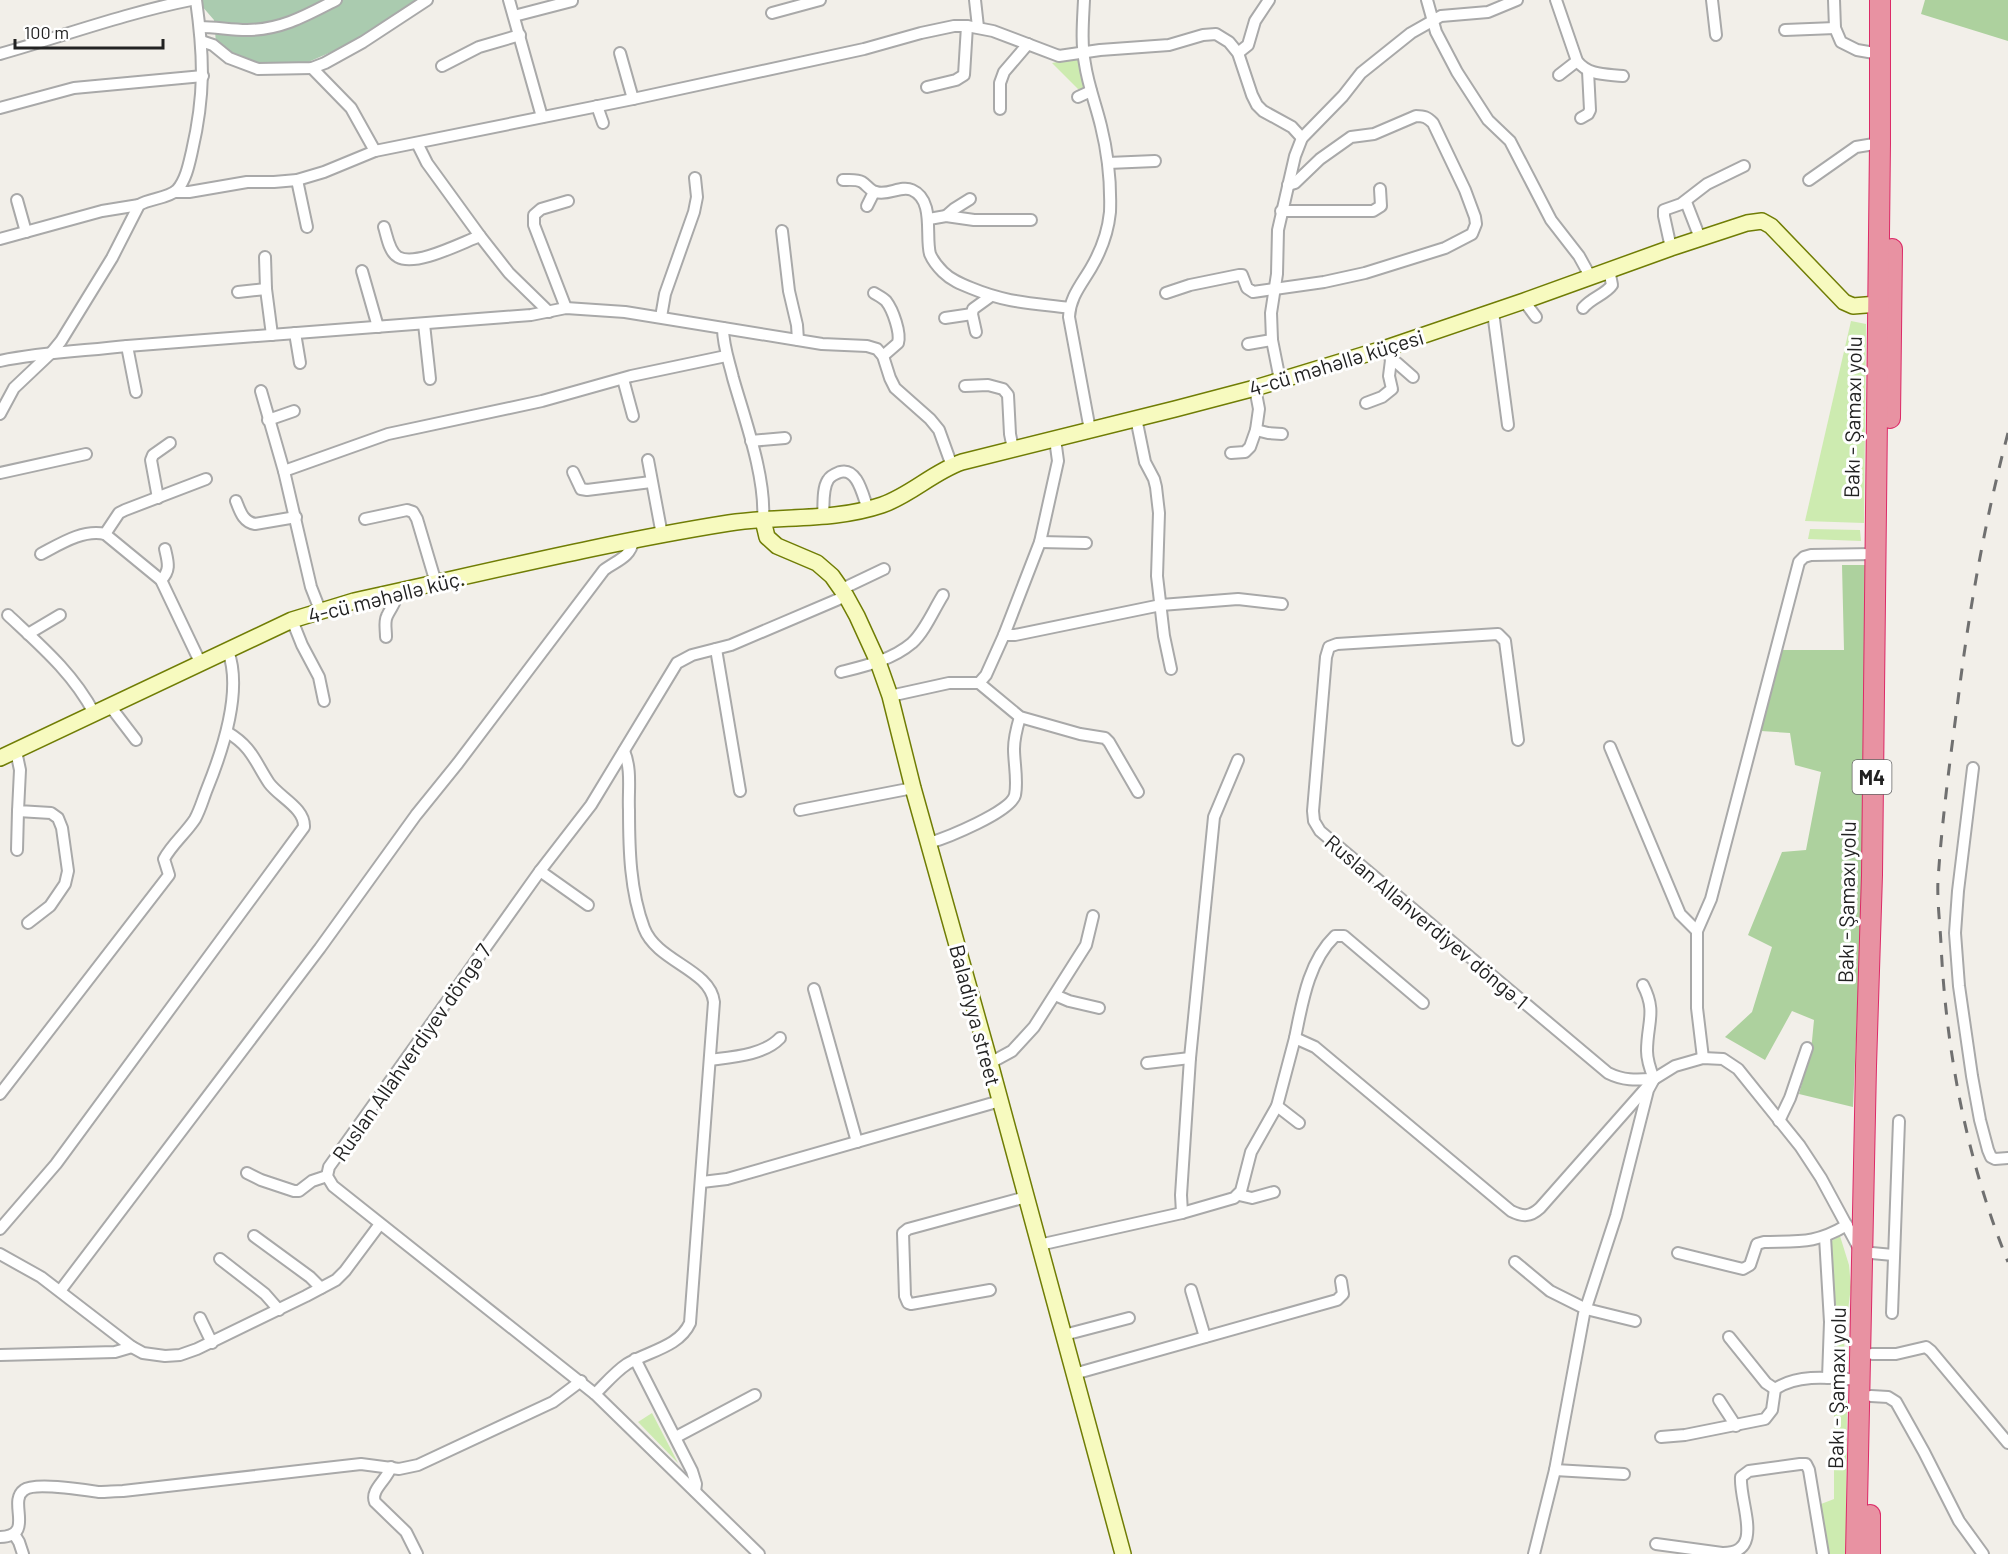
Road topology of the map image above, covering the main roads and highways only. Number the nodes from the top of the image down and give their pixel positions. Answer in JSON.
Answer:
{"nodes":[{"id":1,"x":1880,"y":0,"type":"edge"},
{"id":2,"x":1893,"y":0,"type":"edge"},
{"id":3,"x":1877,"y":1254,"type":"junction"},
{"id":4,"x":1856,"y":1554,"type":"edge"},
{"id":5,"x":1870,"y":1554,"type":"edge"}],
"edges":[{"from":1,"to":3,"type":"highway","name":"Bakı - Şamaxı yolu","number":"M4"},
{"from":2,"to":3,"type":"highway","name":"Bakı - Şamaxı yolu","number":"M4"},
{"from":3,"to":4,"type":"highway","name":"Bakı - Şamaxı yolu","number":"M4"},
{"from":3,"to":5,"type":"highway","name":"Bakı - Şamaxı yolu","number":"M4"}]}
